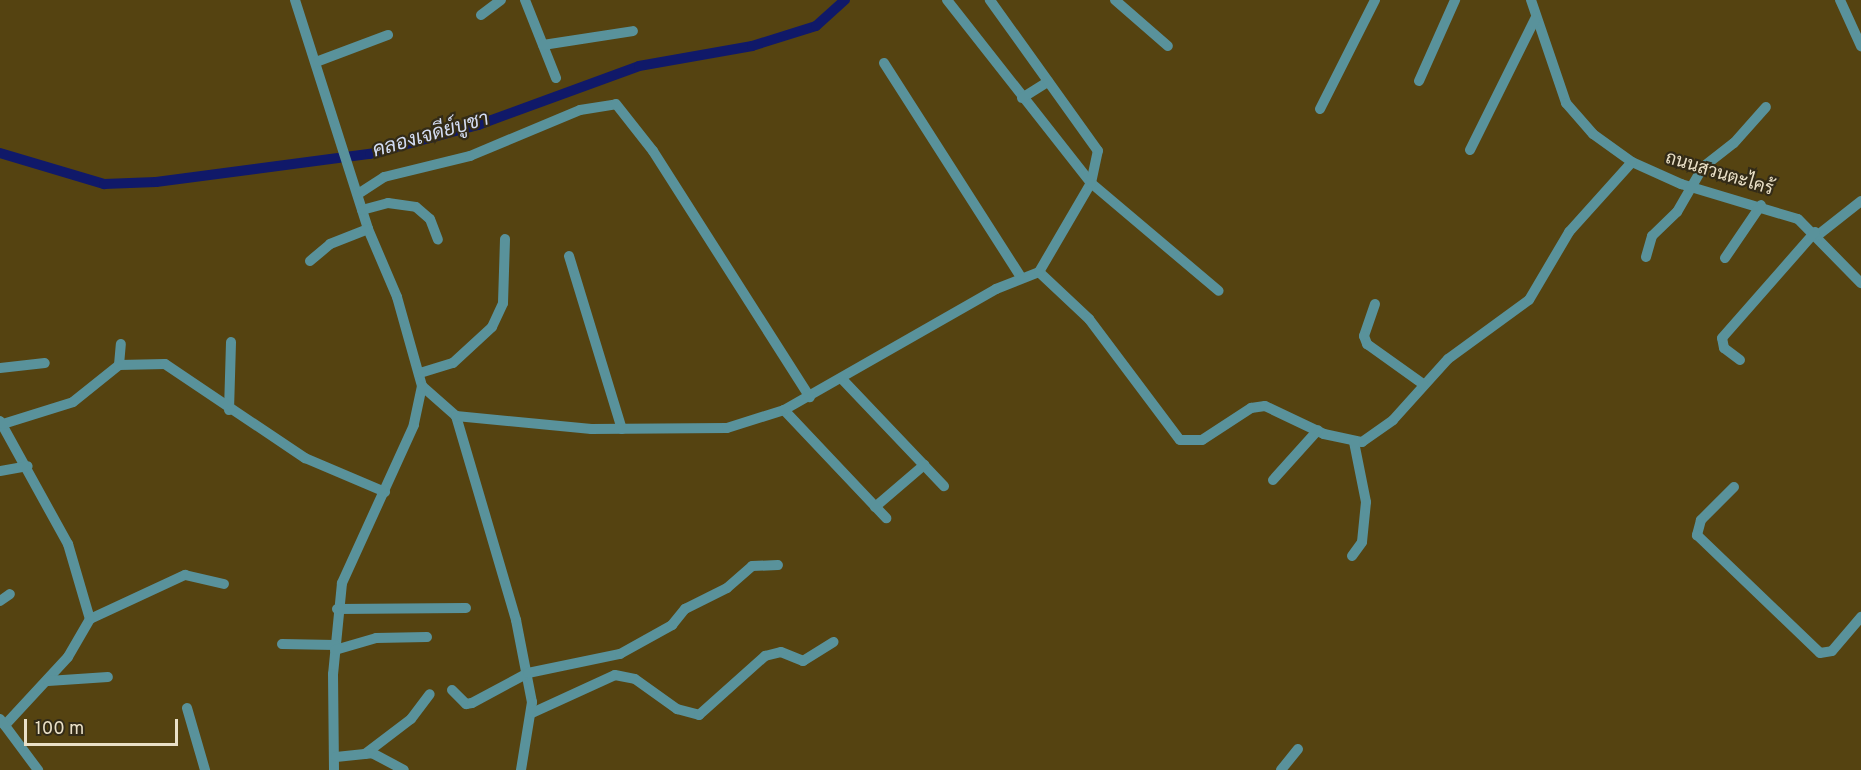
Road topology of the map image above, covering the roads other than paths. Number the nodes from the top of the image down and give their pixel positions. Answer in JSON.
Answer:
{"nodes":[{"id":1,"x":295,"y":0,"type":"edge"},
{"id":2,"x":501,"y":0,"type":"edge"},
{"id":3,"x":525,"y":0,"type":"edge"},
{"id":4,"x":947,"y":0,"type":"edge"},
{"id":5,"x":990,"y":0,"type":"edge"},
{"id":6,"x":1115,"y":0,"type":"edge"},
{"id":7,"x":1375,"y":0,"type":"edge"},
{"id":8,"x":1455,"y":0,"type":"edge"},
{"id":9,"x":1531,"y":0,"type":"edge"},
{"id":10,"x":1840,"y":0,"type":"edge"},
{"id":11,"x":481,"y":15,"type":"dead end"},
{"id":12,"x":1536,"y":17,"type":"junction"},
{"id":13,"x":633,"y":31,"type":"dead end"},
{"id":14,"x":388,"y":35,"type":"dead end"},
{"id":15,"x":543,"y":45,"type":"junction"},
{"id":16,"x":1168,"y":46,"type":"dead end"},
{"id":17,"x":1861,"y":46,"type":"edge"},
{"id":18,"x":316,"y":62,"type":"junction"},
{"id":19,"x":884,"y":63,"type":"dead end"},
{"id":20,"x":556,"y":78,"type":"dead end"},
{"id":21,"x":1419,"y":81,"type":"dead end"},
{"id":22,"x":1048,"y":82,"type":"junction"},
{"id":23,"x":1022,"y":98,"type":"junction"},
{"id":24,"x":1766,"y":107,"type":"dead end"},
{"id":25,"x":1320,"y":110,"type":"dead end"},
{"id":26,"x":1470,"y":150,"type":"dead end"},
{"id":27,"x":1632,"y":162,"type":"junction"},
{"id":28,"x":1091,"y":183,"type":"junction"},
{"id":29,"x":1692,"y":187,"type":"junction"},
{"id":30,"x":358,"y":194,"type":"junction"},
{"id":31,"x":1861,"y":201,"type":"edge"},
{"id":32,"x":1761,"y":205,"type":"junction"},
{"id":33,"x":363,"y":210,"type":"junction"},
{"id":34,"x":368,"y":229,"type":"junction"},
{"id":35,"x":1817,"y":233,"type":"junction"},
{"id":36,"x":505,"y":239,"type":"dead end"},
{"id":37,"x":438,"y":240,"type":"dead end"},
{"id":38,"x":569,"y":256,"type":"dead end"},
{"id":39,"x":1646,"y":257,"type":"dead end"},
{"id":40,"x":1725,"y":258,"type":"dead end"},
{"id":41,"x":310,"y":261,"type":"dead end"},
{"id":42,"x":1039,"y":272,"type":"junction"},
{"id":43,"x":1021,"y":277,"type":"junction"},
{"id":44,"x":1861,"y":283,"type":"edge"},
{"id":45,"x":1219,"y":291,"type":"dead end"},
{"id":46,"x":1375,"y":304,"type":"dead end"},
{"id":47,"x":231,"y":342,"type":"dead end"},
{"id":48,"x":121,"y":344,"type":"dead end"},
{"id":49,"x":1740,"y":360,"type":"dead end"},
{"id":50,"x":45,"y":363,"type":"dead end"},
{"id":51,"x":119,"y":365,"type":"junction"},
{"id":52,"x":0,"y":368,"type":"edge"},
{"id":53,"x":420,"y":372,"type":"junction"},
{"id":54,"x":842,"y":379,"type":"junction"},
{"id":55,"x":1423,"y":384,"type":"junction"},
{"id":56,"x":422,"y":386,"type":"junction"},
{"id":57,"x":810,"y":397,"type":"junction"},
{"id":58,"x":229,"y":410,"type":"junction"},
{"id":59,"x":784,"y":410,"type":"junction"},
{"id":60,"x":456,"y":416,"type":"junction"},
{"id":61,"x":1,"y":423,"type":"edge"},
{"id":62,"x":622,"y":429,"type":"junction"},
{"id":63,"x":1318,"y":430,"type":"junction"},
{"id":64,"x":1354,"y":442,"type":"junction"},
{"id":65,"x":924,"y":465,"type":"junction"},
{"id":66,"x":28,"y":466,"type":"junction"},
{"id":67,"x":0,"y":471,"type":"edge"},
{"id":68,"x":1273,"y":480,"type":"dead end"},
{"id":69,"x":944,"y":486,"type":"dead end"},
{"id":70,"x":1734,"y":487,"type":"dead end"},
{"id":71,"x":385,"y":492,"type":"junction"},
{"id":72,"x":875,"y":507,"type":"junction"},
{"id":73,"x":886,"y":518,"type":"dead end"},
{"id":74,"x":1352,"y":556,"type":"dead end"},
{"id":75,"x":778,"y":565,"type":"dead end"},
{"id":76,"x":224,"y":584,"type":"dead end"},
{"id":77,"x":10,"y":594,"type":"dead end"},
{"id":78,"x":0,"y":601,"type":"edge"},
{"id":79,"x":466,"y":608,"type":"dead end"},
{"id":80,"x":337,"y":609,"type":"junction"},
{"id":81,"x":1861,"y":617,"type":"edge"},
{"id":82,"x":90,"y":619,"type":"junction"},
{"id":83,"x":427,"y":637,"type":"dead end"},
{"id":84,"x":834,"y":642,"type":"dead end"},
{"id":85,"x":282,"y":644,"type":"dead end"},
{"id":86,"x":335,"y":648,"type":"junction"},
{"id":87,"x":528,"y":673,"type":"junction"},
{"id":88,"x":108,"y":677,"type":"dead end"},
{"id":89,"x":48,"y":681,"type":"junction"},
{"id":90,"x":452,"y":690,"type":"dead end"},
{"id":91,"x":430,"y":694,"type":"dead end"},
{"id":92,"x":187,"y":708,"type":"dead end"},
{"id":93,"x":532,"y":713,"type":"junction"},
{"id":94,"x":2,"y":722,"type":"edge"},
{"id":95,"x":1298,"y":749,"type":"dead end"},
{"id":96,"x":365,"y":754,"type":"junction"},
{"id":97,"x":336,"y":757,"type":"junction"},
{"id":98,"x":38,"y":770,"type":"edge"},
{"id":99,"x":205,"y":770,"type":"edge"},
{"id":100,"x":334,"y":770,"type":"edge"},
{"id":101,"x":404,"y":770,"type":"edge"},
{"id":102,"x":522,"y":770,"type":"edge"},
{"id":103,"x":1281,"y":770,"type":"edge"}],
"edges":[{"from":1,"to":18,"type":"street"},
{"from":2,"to":11,"type":"street"},
{"from":3,"to":15,"type":"street"},
{"from":4,"to":23,"type":"street"},
{"from":5,"to":22,"type":"street"},
{"from":6,"to":16,"type":"street"},
{"from":7,"to":25,"type":"street"},
{"from":8,"to":21,"type":"street"},
{"from":9,"to":12,"type":"street","name":"ถนนสวนตะไคร้"},
{"from":10,"to":17,"type":"street"},
{"from":12,"to":26,"type":"street"},
{"from":12,"to":27,"type":"street","name":"ถนนสวนตะไคร้"},
{"from":13,"to":15,"type":"street"},
{"from":14,"to":18,"type":"street"},
{"from":15,"to":20,"type":"street"},
{"from":18,"to":30,"type":"street"},
{"from":19,"to":43,"type":"street"},
{"from":22,"to":23,"type":"street"},
{"from":22,"to":28,"type":"street"},
{"from":23,"to":28,"type":"street"},
{"from":24,"to":29,"type":"street"},
{"from":27,"to":29,"type":"street","name":"ถนนสวนตะไคร้"},
{"from":27,"to":55,"type":"street"},
{"from":28,"to":42,"type":"street"},
{"from":28,"to":45,"type":"street"},
{"from":29,"to":32,"type":"street","name":"ถนนสวนตะไคร้"},
{"from":29,"to":39,"type":"street"},
{"from":30,"to":33,"type":"street"},
{"from":30,"to":57,"type":"street"},
{"from":31,"to":35,"type":"street"},
{"from":32,"to":35,"type":"street","name":"ถนนสวนตะไคร้"},
{"from":32,"to":40,"type":"street"},
{"from":33,"to":34,"type":"street"},
{"from":33,"to":37,"type":"street"},
{"from":34,"to":41,"type":"street"},
{"from":34,"to":53,"type":"street"},
{"from":35,"to":44,"type":"street","name":"ถนนสวนตะไคร้"},
{"from":35,"to":49,"type":"street"},
{"from":36,"to":53,"type":"street"},
{"from":38,"to":62,"type":"street"},
{"from":42,"to":43,"type":"street"},
{"from":42,"to":63,"type":"street"},
{"from":43,"to":54,"type":"street"},
{"from":46,"to":55,"type":"street"},
{"from":47,"to":58,"type":"street"},
{"from":48,"to":51,"type":"street"},
{"from":50,"to":52,"type":"street"},
{"from":51,"to":58,"type":"street"},
{"from":51,"to":61,"type":"street"},
{"from":53,"to":56,"type":"street"},
{"from":54,"to":57,"type":"street"},
{"from":54,"to":65,"type":"street"},
{"from":55,"to":64,"type":"street"},
{"from":56,"to":60,"type":"street"},
{"from":56,"to":71,"type":"street"},
{"from":57,"to":59,"type":"street"},
{"from":58,"to":71,"type":"street"},
{"from":59,"to":62,"type":"street"},
{"from":59,"to":72,"type":"street"},
{"from":60,"to":62,"type":"street"},
{"from":60,"to":87,"type":"street"},
{"from":61,"to":66,"type":"street"},
{"from":63,"to":64,"type":"street"},
{"from":63,"to":68,"type":"street"},
{"from":64,"to":74,"type":"street"},
{"from":65,"to":69,"type":"street"},
{"from":65,"to":72,"type":"street"},
{"from":66,"to":67,"type":"street"},
{"from":66,"to":82,"type":"street"},
{"from":70,"to":81,"type":"street"},
{"from":71,"to":80,"type":"street"},
{"from":72,"to":73,"type":"street"},
{"from":75,"to":87,"type":"street"},
{"from":76,"to":82,"type":"street"},
{"from":77,"to":78,"type":"street"},
{"from":79,"to":80,"type":"street"},
{"from":80,"to":86,"type":"street"},
{"from":82,"to":89,"type":"street"},
{"from":83,"to":86,"type":"street"},
{"from":84,"to":93,"type":"street"},
{"from":85,"to":86,"type":"street"},
{"from":86,"to":97,"type":"street"},
{"from":87,"to":90,"type":"street"},
{"from":87,"to":93,"type":"street"},
{"from":88,"to":89,"type":"street"},
{"from":89,"to":94,"type":"street"},
{"from":91,"to":96,"type":"street"},
{"from":92,"to":99,"type":"street"},
{"from":93,"to":102,"type":"street"},
{"from":94,"to":98,"type":"street"},
{"from":95,"to":103,"type":"street"},
{"from":96,"to":97,"type":"street"},
{"from":96,"to":101,"type":"street"},
{"from":97,"to":100,"type":"street"}]}
